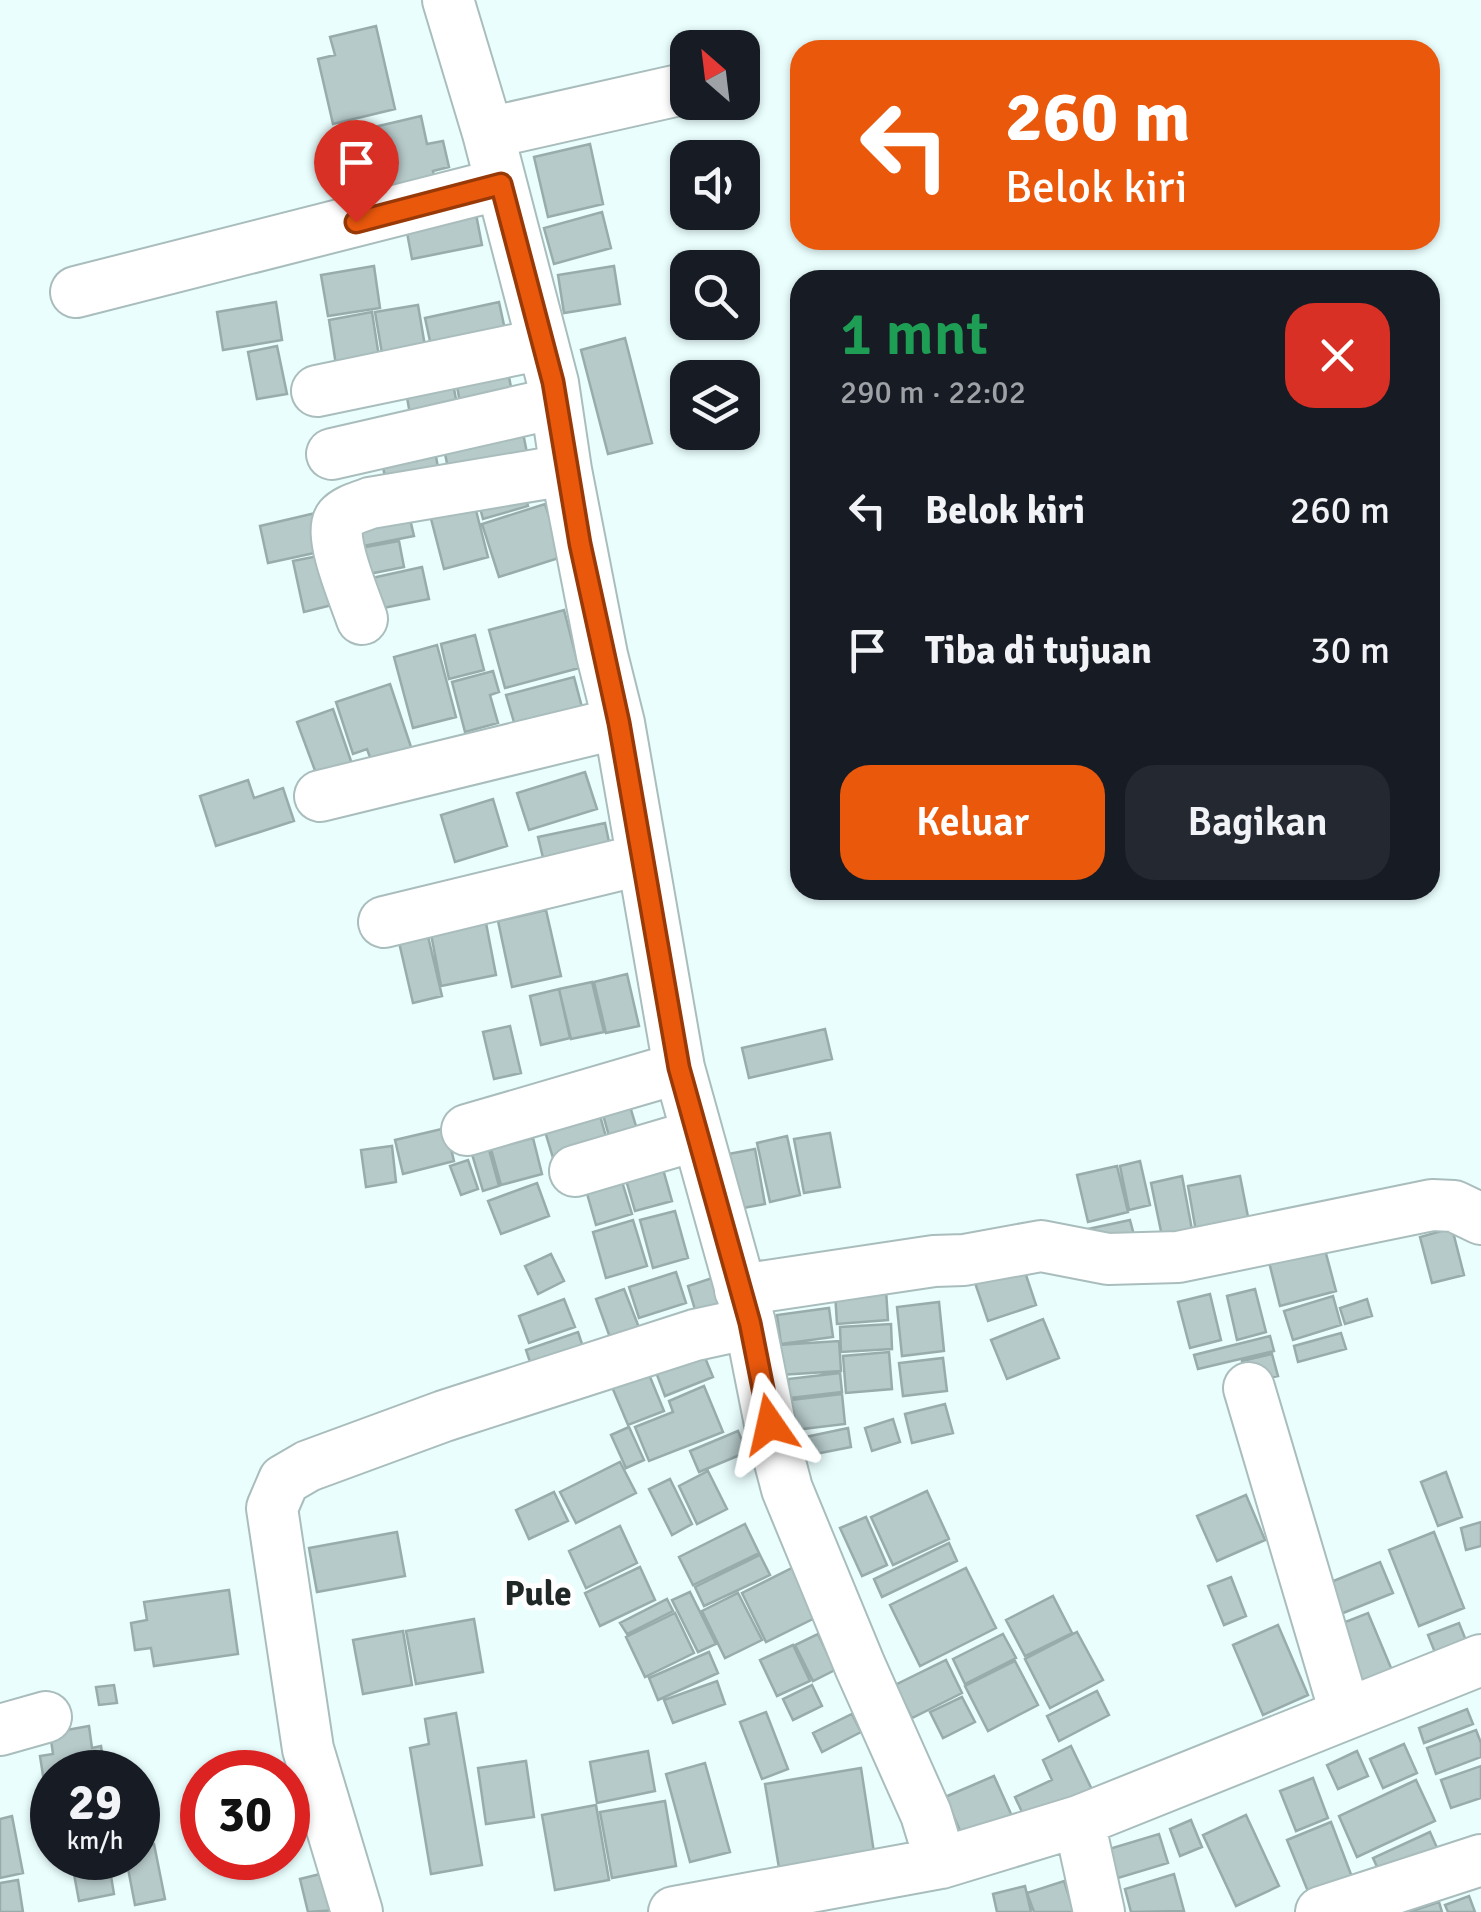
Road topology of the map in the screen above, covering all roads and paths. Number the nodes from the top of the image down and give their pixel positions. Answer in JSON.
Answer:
{"nodes":[{"id":1,"x":448,"y":0,"type":"edge"},
{"id":2,"x":670,"y":92,"type":"edge"},
{"id":3,"x":488,"y":134,"type":"junction"},
{"id":4,"x":501,"y":184,"type":"junction"},
{"id":5,"x":76,"y":292,"type":"dead end"},
{"id":6,"x":544,"y":344,"type":"junction"},
{"id":7,"x":317,"y":391,"type":"dead end"},
{"id":8,"x":556,"y":403,"type":"junction"},
{"id":9,"x":332,"y":454,"type":"dead end"},
{"id":10,"x":566,"y":470,"type":"junction"},
{"id":11,"x":362,"y":619,"type":"dead end"},
{"id":12,"x":619,"y":723,"type":"junction"},
{"id":13,"x":320,"y":796,"type":"dead end"},
{"id":14,"x":640,"y":860,"type":"junction"},
{"id":15,"x":384,"y":922,"type":"dead end"},
{"id":16,"x":679,"y":1068,"type":"junction"},
{"id":17,"x":468,"y":1130,"type":"dead end"},
{"id":18,"x":696,"y":1134,"type":"junction"},
{"id":19,"x":575,"y":1172,"type":"dead end"},
{"id":20,"x":1481,"y":1218,"type":"edge"},
{"id":21,"x":745,"y":1306,"type":"junction"},
{"id":22,"x":1249,"y":1388,"type":"dead end"},
{"id":23,"x":1481,"y":1660,"type":"edge"},
{"id":24,"x":1345,"y":1712,"type":"junction"},
{"id":25,"x":1079,"y":1821,"type":"junction"},
{"id":26,"x":1481,"y":1860,"type":"edge"},
{"id":27,"x":941,"y":1863,"type":"junction"},
{"id":28,"x":356,"y":1912,"type":"edge"},
{"id":29,"x":674,"y":1912,"type":"edge"},
{"id":30,"x":1099,"y":1912,"type":"edge"},
{"id":31,"x":1320,"y":1912,"type":"edge"}],
"edges":[{"from":1,"to":3,"type":"street"},
{"from":2,"to":3,"type":"street"},
{"from":3,"to":4,"type":"street"},
{"from":4,"to":5,"type":"street"},
{"from":4,"to":6,"type":"street"},
{"from":6,"to":7,"type":"street"},
{"from":6,"to":8,"type":"street"},
{"from":8,"to":9,"type":"street"},
{"from":8,"to":10,"type":"street"},
{"from":10,"to":11,"type":"street"},
{"from":10,"to":12,"type":"street"},
{"from":12,"to":13,"type":"street"},
{"from":12,"to":14,"type":"street"},
{"from":14,"to":15,"type":"street"},
{"from":14,"to":16,"type":"street"},
{"from":16,"to":17,"type":"street"},
{"from":16,"to":18,"type":"street"},
{"from":18,"to":19,"type":"street"},
{"from":18,"to":21,"type":"street"},
{"from":20,"to":21,"type":"street"},
{"from":21,"to":27,"type":"street"},
{"from":21,"to":28,"type":"street"},
{"from":22,"to":24,"type":"street"},
{"from":23,"to":24,"type":"street"},
{"from":24,"to":25,"type":"street"},
{"from":25,"to":27,"type":"street"},
{"from":25,"to":30,"type":"street"},
{"from":26,"to":31,"type":"street"},
{"from":27,"to":29,"type":"street"}]}
